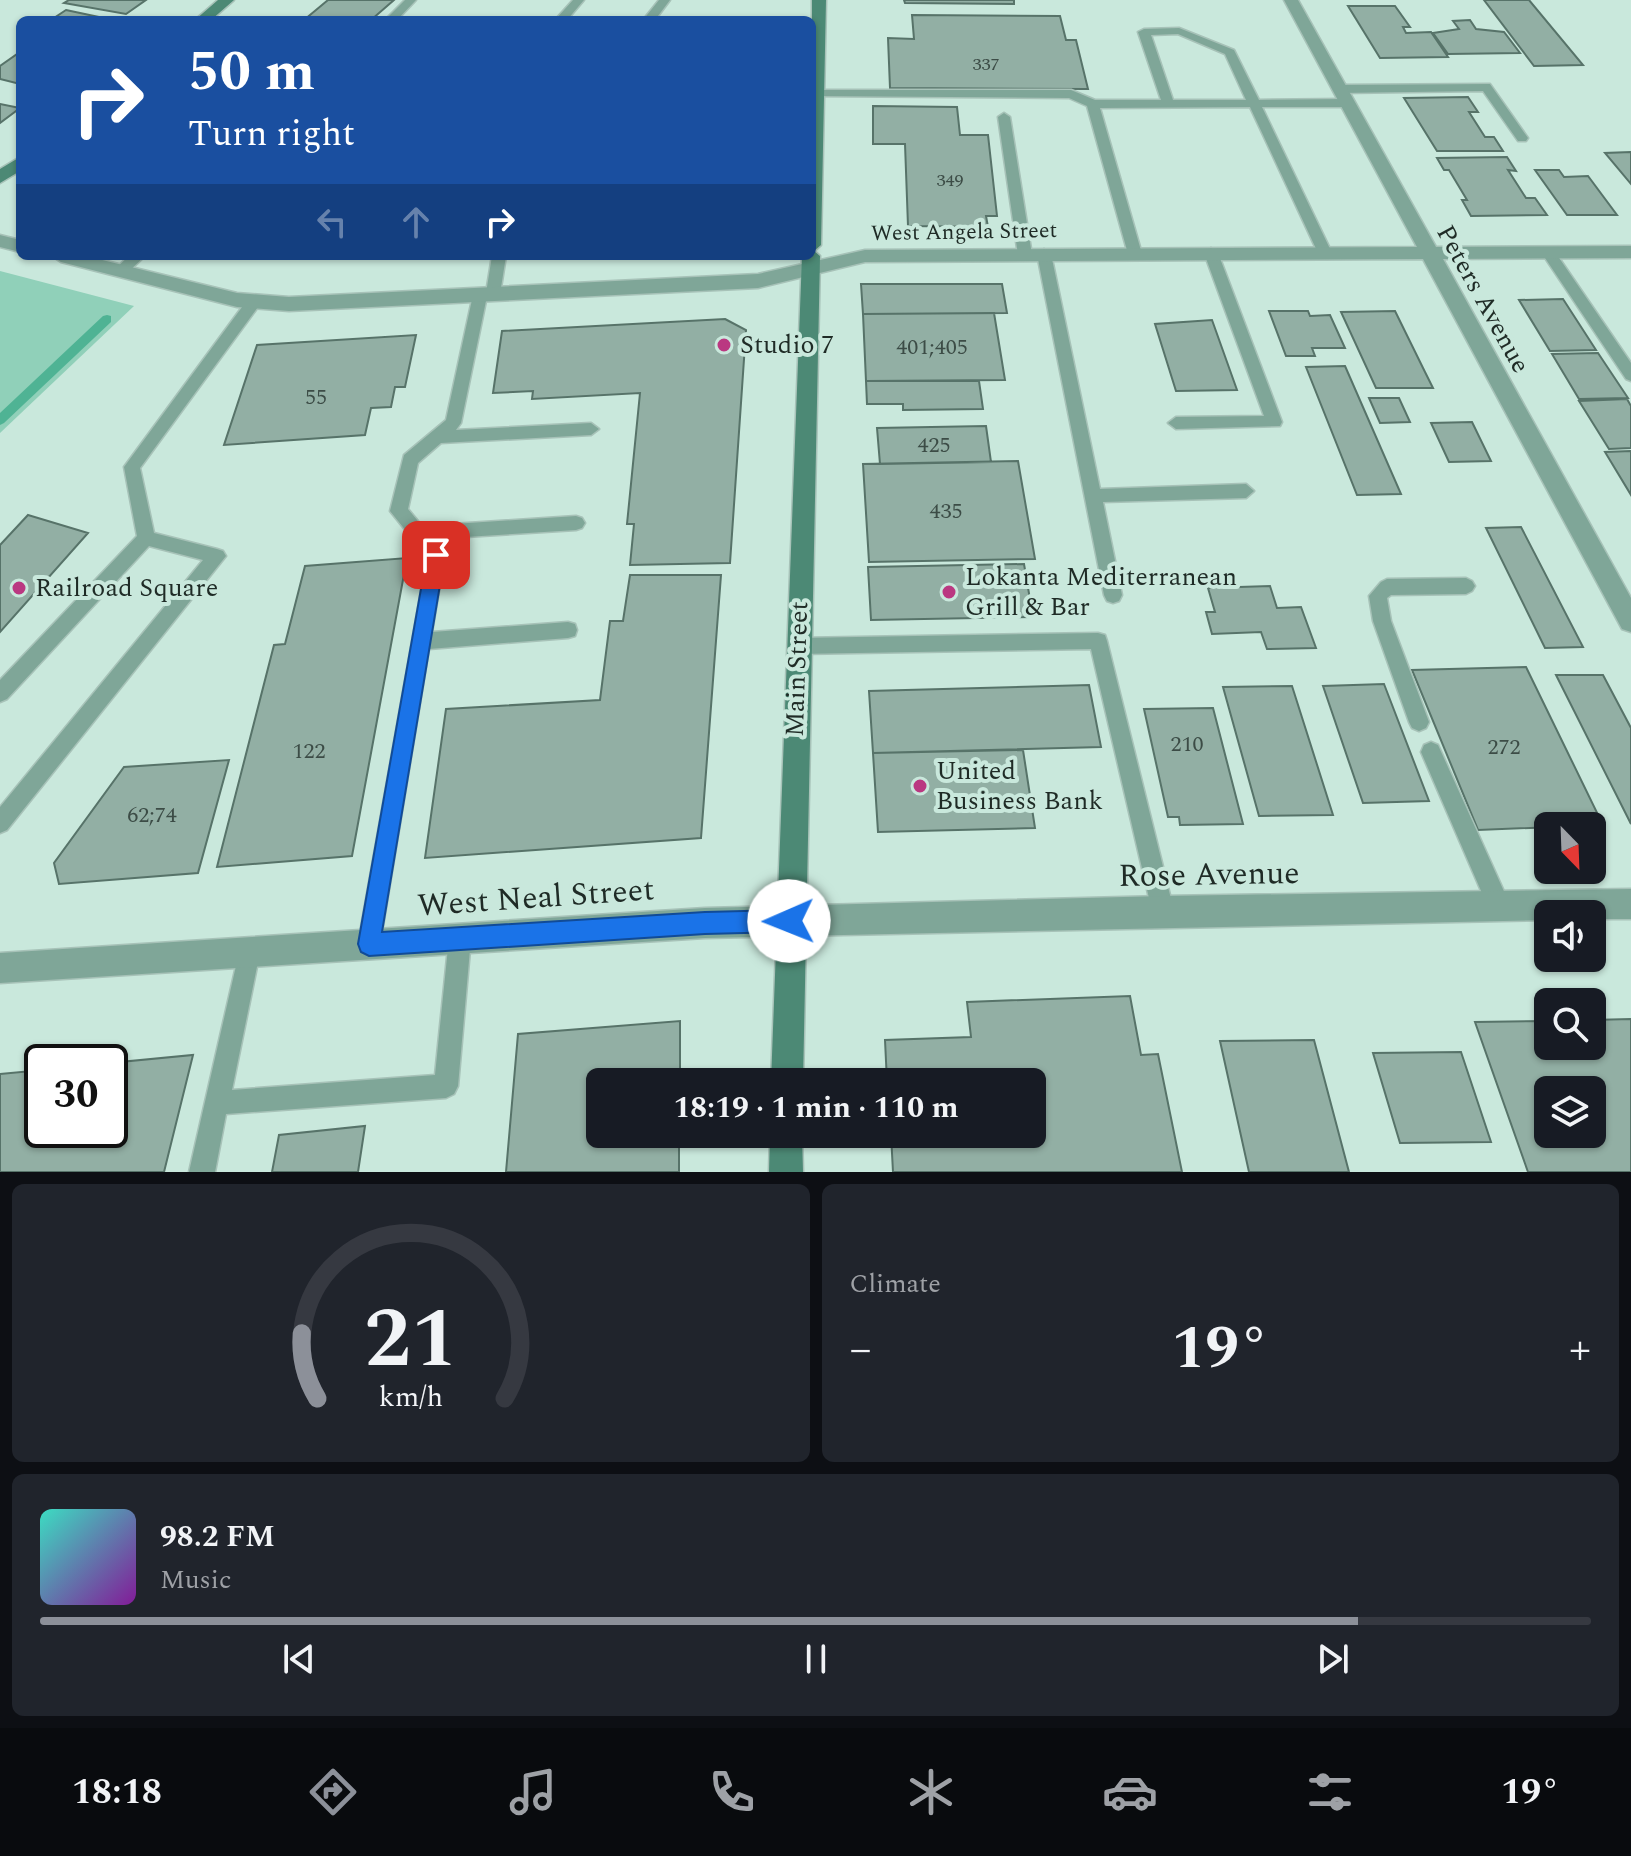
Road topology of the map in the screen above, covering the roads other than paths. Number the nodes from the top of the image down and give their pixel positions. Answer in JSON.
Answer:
{"nodes":[{"id":1,"x":227,"y":0,"type":"edge"},
{"id":2,"x":411,"y":0,"type":"edge"},
{"id":3,"x":579,"y":0,"type":"edge"},
{"id":4,"x":665,"y":0,"type":"edge"},
{"id":5,"x":819,"y":0,"type":"edge"},
{"id":6,"x":1291,"y":0,"type":"edge"},
{"id":7,"x":207,"y":16,"type":"edge"},
{"id":8,"x":395,"y":16,"type":"edge"},
{"id":9,"x":565,"y":16,"type":"edge"},
{"id":10,"x":652,"y":16,"type":"edge"},
{"id":11,"x":817,"y":94,"type":"junction"},
{"id":12,"x":1342,"y":96,"type":"junction"},
{"id":13,"x":1168,"y":103,"type":"junction"},
{"id":14,"x":1255,"y":103,"type":"junction"},
{"id":15,"x":1093,"y":104,"type":"junction"},
{"id":16,"x":1004,"y":117,"type":"dead end"},
{"id":17,"x":816,"y":124,"type":"edge"},
{"id":18,"x":1522,"y":138,"type":"dead end"},
{"id":19,"x":16,"y":165,"type":"edge"},
{"id":20,"x":0,"y":178,"type":"edge"},
{"id":21,"x":1427,"y":252,"type":"junction"},
{"id":22,"x":1548,"y":252,"type":"junction"},
{"id":23,"x":1631,"y":252,"type":"edge"},
{"id":24,"x":1211,"y":253,"type":"junction"},
{"id":25,"x":1325,"y":253,"type":"junction"},
{"id":26,"x":1135,"y":254,"type":"junction"},
{"id":27,"x":1035,"y":255,"type":"junction"},
{"id":28,"x":77,"y":260,"type":"edge"},
{"id":29,"x":133,"y":260,"type":"edge"},
{"id":30,"x":498,"y":260,"type":"edge"},
{"id":31,"x":811,"y":262,"type":"edge"},
{"id":32,"x":121,"y":271,"type":"junction"},
{"id":33,"x":486,"y":294,"type":"junction"},
{"id":34,"x":253,"y":303,"type":"junction"},
{"id":35,"x":1631,"y":375,"type":"edge"},
{"id":36,"x":1176,"y":423,"type":"dead end"},
{"id":37,"x":591,"y":429,"type":"dead end"},
{"id":38,"x":436,"y":437,"type":"junction"},
{"id":39,"x":1246,"y":491,"type":"dead end"},
{"id":40,"x":1093,"y":496,"type":"junction"},
{"id":41,"x":576,"y":523,"type":"dead end"},
{"id":42,"x":417,"y":533,"type":"junction"},
{"id":43,"x":146,"y":538,"type":"junction"},
{"id":44,"x":1466,"y":586,"type":"dead end"},
{"id":45,"x":1113,"y":595,"type":"dead end"},
{"id":46,"x":1631,"y":621,"type":"edge"},
{"id":47,"x":568,"y":630,"type":"dead end"},
{"id":48,"x":422,"y":641,"type":"junction"},
{"id":49,"x":798,"y":646,"type":"junction"},
{"id":50,"x":0,"y":693,"type":"edge"},
{"id":51,"x":1419,"y":722,"type":"dead end"},
{"id":52,"x":1431,"y":752,"type":"dead end"},
{"id":53,"x":0,"y":823,"type":"edge"},
{"id":54,"x":1631,"y":904,"type":"edge"},
{"id":55,"x":1499,"y":906,"type":"junction"},
{"id":56,"x":1163,"y":911,"type":"junction"},
{"id":57,"x":789,"y":921,"type":"junction"},
{"id":58,"x":460,"y":938,"type":"junction"},
{"id":59,"x":369,"y":944,"type":"junction"},
{"id":60,"x":249,"y":952,"type":"junction"},
{"id":61,"x":0,"y":968,"type":"edge"},
{"id":62,"x":787,"y":1068,"type":"edge"},
{"id":63,"x":218,"y":1103,"type":"junction"},
{"id":64,"x":786,"y":1148,"type":"edge"},
{"id":65,"x":202,"y":1172,"type":"edge"},
{"id":66,"x":786,"y":1172,"type":"edge"}],
"edges":[{"from":1,"to":7,"type":"street"},
{"from":2,"to":8,"type":"lane"},
{"from":3,"to":9,"type":"lane"},
{"from":4,"to":10,"type":"lane"},
{"from":5,"to":11,"type":"street"},
{"from":6,"to":12,"type":"street","name":"Peters Avenue"},
{"from":11,"to":15,"type":"lane"},
{"from":11,"to":17,"type":"street"},
{"from":12,"to":14,"type":"lane"},
{"from":12,"to":18,"type":"lane"},
{"from":12,"to":21,"type":"street","name":"Peters Avenue"},
{"from":13,"to":14,"type":"lane"},
{"from":13,"to":14,"type":"lane"},
{"from":13,"to":15,"type":"lane"},
{"from":14,"to":25,"type":"lane"},
{"from":15,"to":26,"type":"lane"},
{"from":16,"to":27,"type":"lane"},
{"from":19,"to":20,"type":"street"},
{"from":21,"to":22,"type":"street","name":"West Angela Street"},
{"from":21,"to":25,"type":"street","name":"West Angela Street"},
{"from":21,"to":46,"type":"street","name":"Peters Avenue"},
{"from":22,"to":23,"type":"street","name":"West Angela Street"},
{"from":22,"to":35,"type":"lane"},
{"from":24,"to":25,"type":"street","name":"West Angela Street"},
{"from":24,"to":26,"type":"street","name":"West Angela Street"},
{"from":24,"to":36,"type":"lane"},
{"from":26,"to":27,"type":"street","name":"West Angela Street"},
{"from":27,"to":31,"type":"street","name":"West Angela Street"},
{"from":27,"to":40,"type":"lane"},
{"from":28,"to":32,"type":"street","name":"West Angela Street"},
{"from":29,"to":32,"type":"lane"},
{"from":30,"to":33,"type":"lane"},
{"from":31,"to":33,"type":"street","name":"West Angela Street"},
{"from":31,"to":49,"type":"street","name":"Main Street"},
{"from":32,"to":34,"type":"street","name":"West Angela Street"},
{"from":33,"to":34,"type":"street","name":"West Angela Street"},
{"from":33,"to":38,"type":"lane"},
{"from":34,"to":43,"type":"lane"},
{"from":37,"to":38,"type":"lane"},
{"from":38,"to":42,"type":"lane"},
{"from":39,"to":40,"type":"lane"},
{"from":40,"to":45,"type":"lane"},
{"from":41,"to":42,"type":"lane"},
{"from":42,"to":48,"type":"lane"},
{"from":43,"to":50,"type":"lane"},
{"from":43,"to":53,"type":"lane"},
{"from":44,"to":51,"type":"lane"},
{"from":47,"to":48,"type":"lane"},
{"from":48,"to":59,"type":"lane"},
{"from":49,"to":56,"type":"lane"},
{"from":49,"to":57,"type":"street","name":"Main Street"},
{"from":52,"to":55,"type":"lane"},
{"from":54,"to":55,"type":"street","name":"Rose Avenue"},
{"from":55,"to":56,"type":"street","name":"Rose Avenue"},
{"from":56,"to":57,"type":"street","name":"Rose Avenue"},
{"from":57,"to":58,"type":"street","name":"West Neal Street"},
{"from":57,"to":62,"type":"street","name":"Main Street"},
{"from":58,"to":59,"type":"street","name":"West Neal Street"},
{"from":58,"to":63,"type":"lane"},
{"from":59,"to":60,"type":"street","name":"West Neal Street"},
{"from":60,"to":61,"type":"street","name":"West Neal Street"},
{"from":60,"to":63,"type":"lane"},
{"from":63,"to":65,"type":"lane"},
{"from":64,"to":66,"type":"street"}]}
